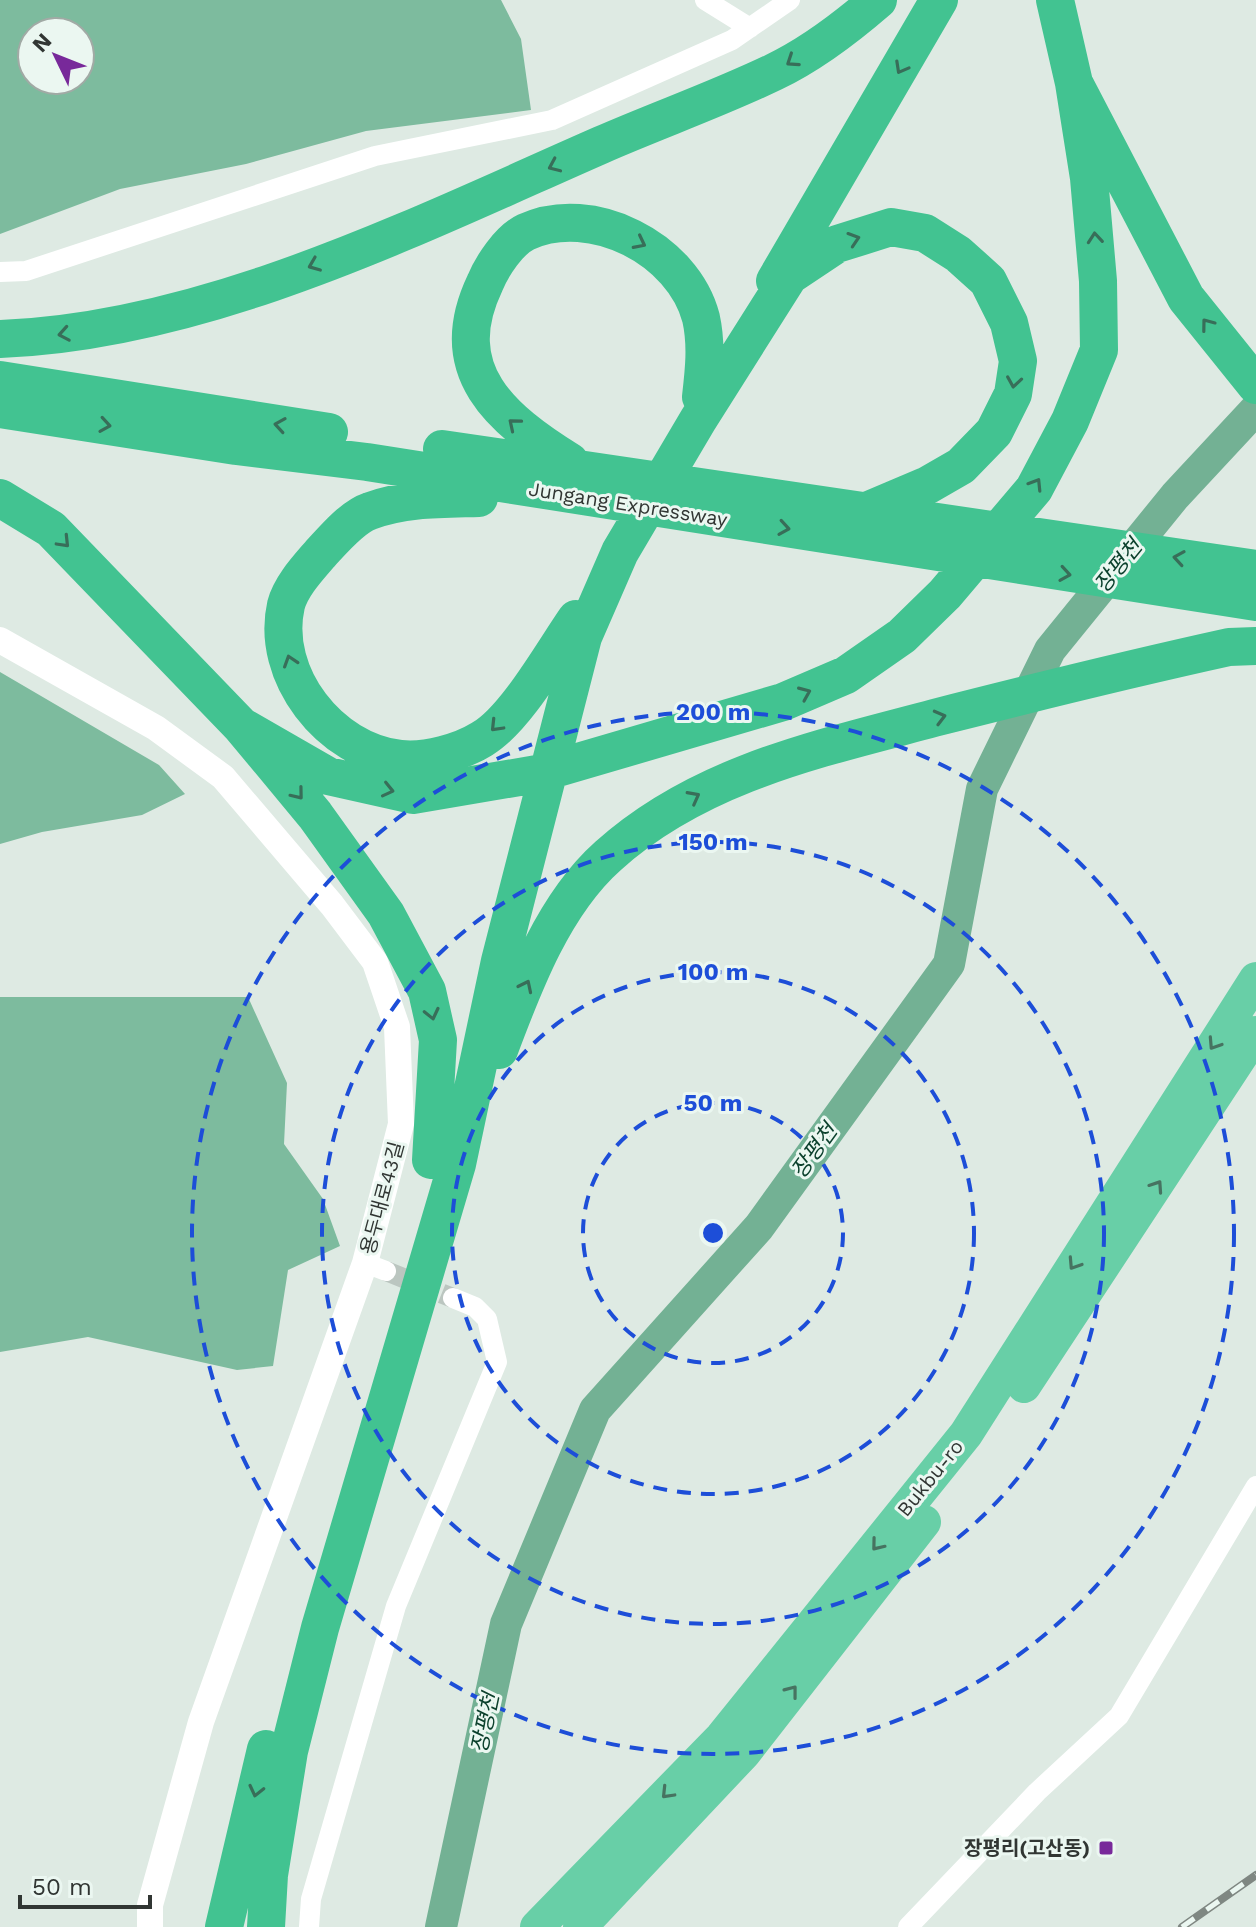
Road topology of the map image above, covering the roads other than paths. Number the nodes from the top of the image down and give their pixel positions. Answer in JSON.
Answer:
{"nodes":[{"id":1,"x":705,"y":0,"type":"edge"},
{"id":2,"x":790,"y":0,"type":"edge"},
{"id":3,"x":878,"y":0,"type":"edge"},
{"id":4,"x":939,"y":0,"type":"edge"},
{"id":5,"x":1055,"y":0,"type":"edge"},
{"id":6,"x":750,"y":28,"type":"junction"},
{"id":7,"x":1074,"y":83,"type":"junction"},
{"id":8,"x":0,"y":272,"type":"edge"},
{"id":9,"x":0,"y":339,"type":"edge"},
{"id":10,"x":0,"y":380,"type":"edge"},
{"id":11,"x":1256,"y":385,"type":"edge"},
{"id":12,"x":701,"y":397,"type":"junction"},
{"id":13,"x":0,"y":409,"type":"edge"},
{"id":14,"x":577,"y":483,"type":"junction"},
{"id":15,"x":0,"y":498,"type":"edge"},
{"id":16,"x":716,"y":502,"type":"junction"},
{"id":17,"x":869,"y":510,"type":"junction"},
{"id":18,"x":934,"y":537,"type":"junction"},
{"id":19,"x":1256,"y":569,"type":"edge"},
{"id":20,"x":1256,"y":602,"type":"edge"},
{"id":21,"x":576,"y":619,"type":"junction"},
{"id":22,"x":0,"y":640,"type":"edge"},
{"id":23,"x":1242,"y":647,"type":"edge"},
{"id":24,"x":241,"y":726,"type":"junction"},
{"id":25,"x":1256,"y":979,"type":"edge"},
{"id":26,"x":1256,"y":1033,"type":"edge"},
{"id":27,"x":444,"y":1162,"type":"junction"},
{"id":28,"x":453,"y":1298,"type":"tunnel mouth"},
{"id":29,"x":1256,"y":1486,"type":"edge"},
{"id":30,"x":733,"y":1745,"type":"junction"},
{"id":31,"x":151,"y":1921,"type":"edge"},
{"id":32,"x":224,"y":1927,"type":"edge"},
{"id":33,"x":266,"y":1927,"type":"edge"},
{"id":34,"x":309,"y":1927,"type":"edge"},
{"id":35,"x":537,"y":1927,"type":"edge"},
{"id":36,"x":580,"y":1927,"type":"edge"},
{"id":37,"x":908,"y":1927,"type":"edge"}],
"edges":[{"from":1,"to":6,"type":"street"},
{"from":2,"to":6,"type":"street"},
{"from":3,"to":9,"type":"highway","one_way":true},
{"from":4,"to":12,"type":"highway","one_way":true},
{"from":5,"to":7,"type":"highway"},
{"from":6,"to":8,"type":"street"},
{"from":11,"to":7,"type":"highway","one_way":true},
{"from":24,"to":7,"type":"highway","one_way":true},
{"from":14,"to":10,"type":"highway","name":"Jungang Expressway","one_way":true},
{"from":14,"to":12,"type":"highway","one_way":true},
{"from":12,"to":21,"type":"highway"},
{"from":13,"to":14,"type":"highway","name":"Jungang Expressway","one_way":true},
{"from":14,"to":16,"type":"highway","name":"Jungang Expressway"},
{"from":21,"to":14,"type":"highway","one_way":true},
{"from":15,"to":24,"type":"highway","one_way":true},
{"from":16,"to":17,"type":"highway","name":"Jungang Expressway"},
{"from":16,"to":18,"type":"highway","name":"Jungang Expressway","one_way":true},
{"from":17,"to":18,"type":"highway","name":"Jungang Expressway"},
{"from":27,"to":17,"type":"highway","one_way":true},
{"from":19,"to":18,"type":"highway","name":"Jungang Expressway","one_way":true},
{"from":18,"to":20,"type":"highway","name":"Jungang Expressway","one_way":true},
{"from":21,"to":27,"type":"highway"},
{"from":22,"to":31,"type":"street","name":"용두대로43길"},
{"from":27,"to":23,"type":"highway","one_way":true},
{"from":24,"to":27,"type":"highway","one_way":true},
{"from":25,"to":30,"type":"highway","name":"Bukbu-ro","one_way":true},
{"from":30,"to":26,"type":"highway","name":"Bukbu-ro","one_way":true},
{"from":27,"to":32,"type":"highway","one_way":true},
{"from":27,"to":33,"type":"highway"},
{"from":28,"to":34,"type":"street"},
{"from":29,"to":37,"type":"street"},
{"from":30,"to":35,"type":"highway","name":"Bukbu-ro","one_way":true},
{"from":30,"to":36,"type":"highway","name":"Bukbu-ro"}]}
